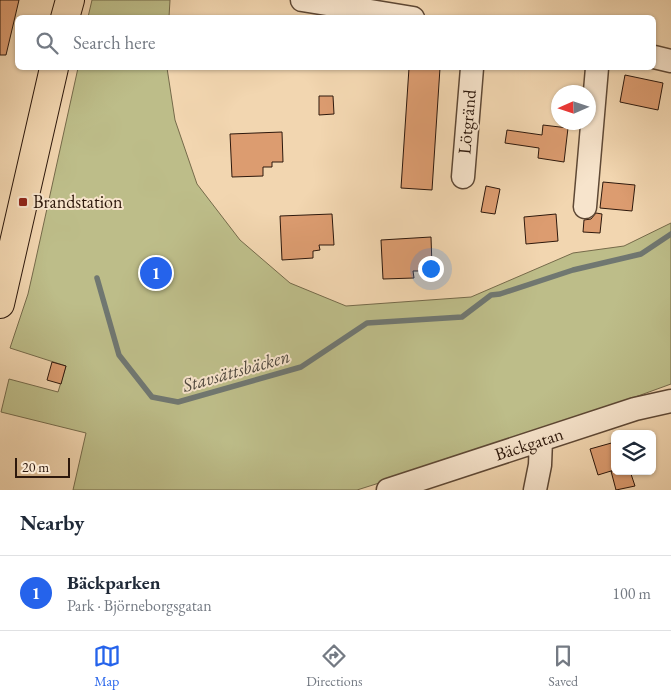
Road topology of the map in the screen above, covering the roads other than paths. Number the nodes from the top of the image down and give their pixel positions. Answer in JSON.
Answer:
{"nodes":[{"id":1,"x":70,"y":0,"type":"edge"},
{"id":2,"x":302,"y":0,"type":"edge"},
{"id":3,"x":67,"y":15,"type":"edge"},
{"id":4,"x":395,"y":15,"type":"edge"},
{"id":5,"x":656,"y":57,"type":"edge"},
{"id":6,"x":671,"y":61,"type":"edge"},
{"id":7,"x":54,"y":70,"type":"edge"},
{"id":8,"x":472,"y":70,"type":"edge"},
{"id":9,"x":597,"y":70,"type":"edge"},
{"id":10,"x":463,"y":177,"type":"dead end"},
{"id":11,"x":585,"y":207,"type":"dead end"},
{"id":12,"x":0,"y":304,"type":"edge"},
{"id":13,"x":671,"y":401,"type":"edge"},
{"id":14,"x":541,"y":440,"type":"junction"},
{"id":15,"x":388,"y":490,"type":"edge"},
{"id":16,"x":535,"y":490,"type":"edge"}],
"edges":[{"from":1,"to":3,"type":"highway"},
{"from":2,"to":4,"type":"street"},
{"from":5,"to":6,"type":"street"},
{"from":7,"to":12,"type":"highway"},
{"from":8,"to":10,"type":"street","name":"Lötgränd"},
{"from":9,"to":11,"type":"street"},
{"from":13,"to":14,"type":"street","name":"Bäckgatan"},
{"from":14,"to":15,"type":"street","name":"Bäckgatan"},
{"from":14,"to":16,"type":"street"}]}
